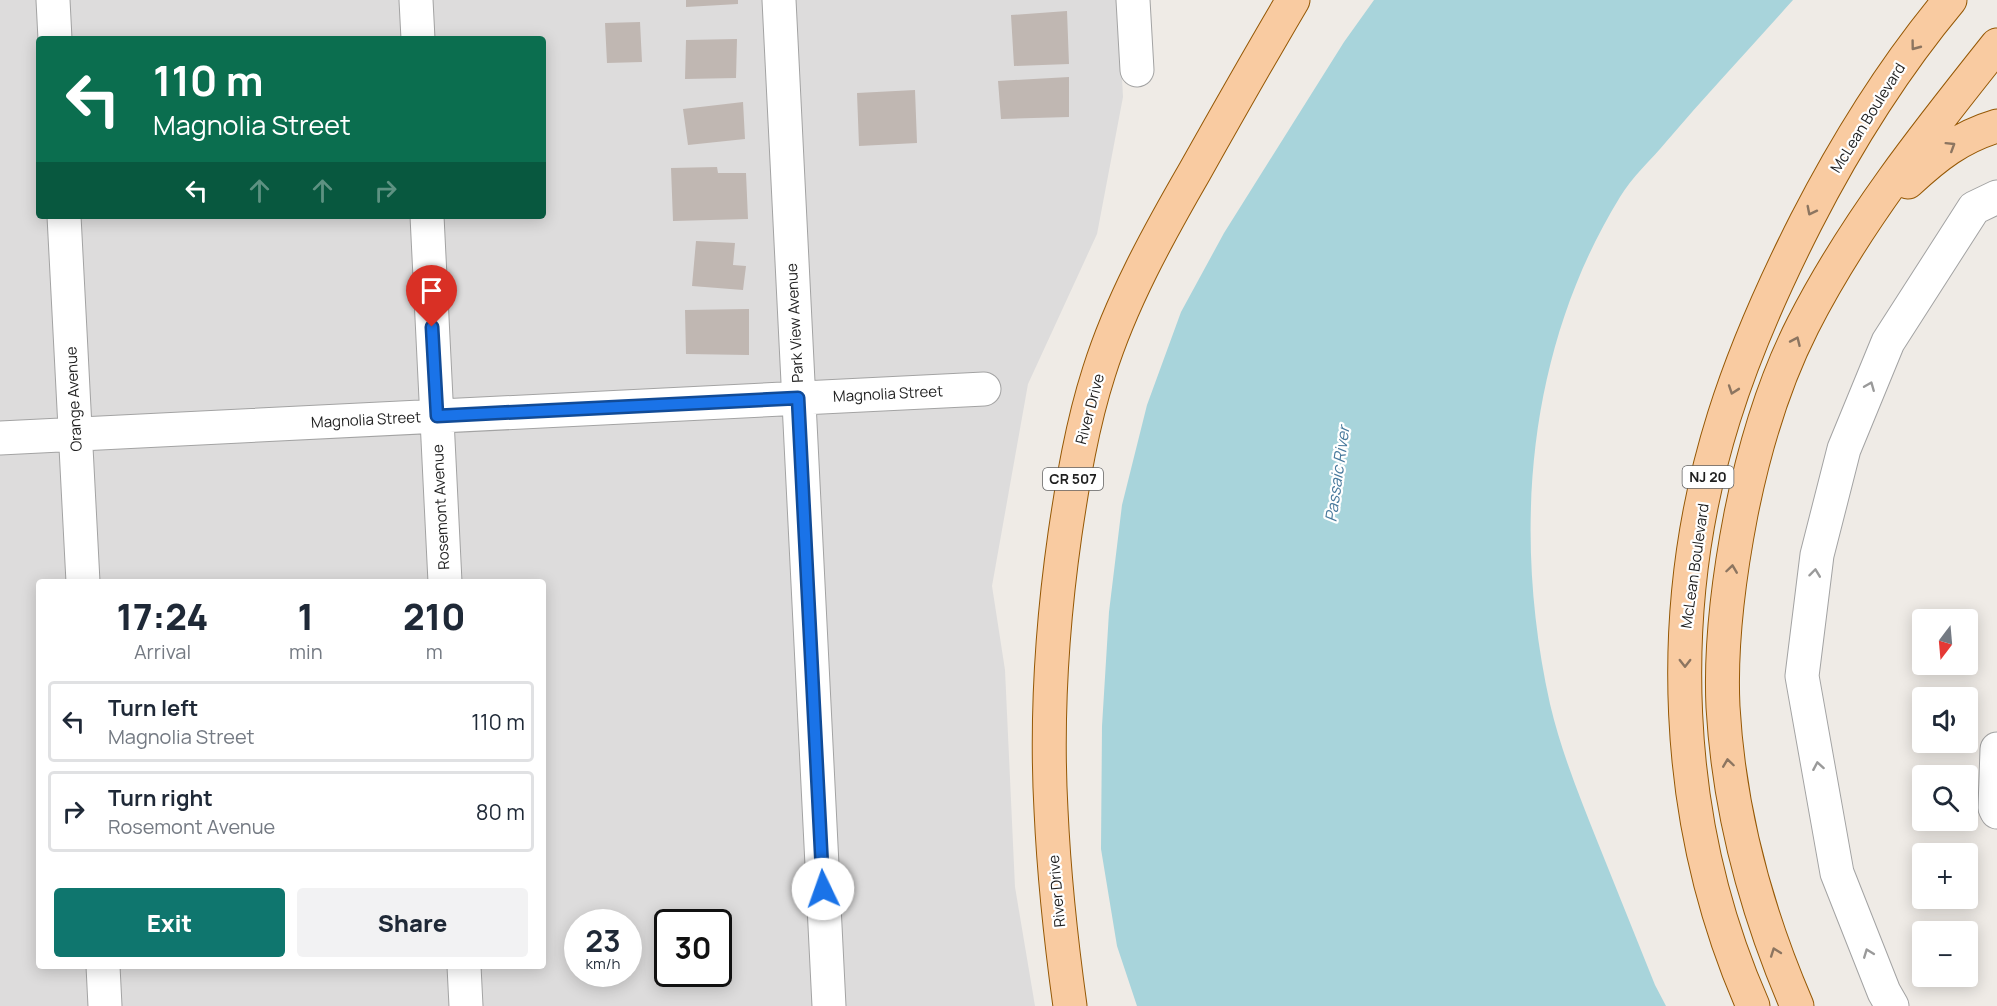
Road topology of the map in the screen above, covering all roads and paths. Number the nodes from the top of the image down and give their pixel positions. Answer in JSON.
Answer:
{"nodes":[{"id":1,"x":53,"y":0,"type":"edge"},
{"id":2,"x":416,"y":0,"type":"edge"},
{"id":3,"x":778,"y":0,"type":"edge"},
{"id":4,"x":1133,"y":0,"type":"edge"},
{"id":5,"x":1293,"y":0,"type":"edge"},
{"id":6,"x":1950,"y":0,"type":"edge"},
{"id":7,"x":56,"y":36,"type":"edge"},
{"id":8,"x":418,"y":36,"type":"edge"},
{"id":9,"x":1997,"y":45,"type":"edge"},
{"id":10,"x":1137,"y":70,"type":"dead end"},
{"id":11,"x":1997,"y":126,"type":"edge"},
{"id":12,"x":1986,"y":203,"type":"edge"},
{"id":13,"x":64,"y":219,"type":"edge"},
{"id":14,"x":427,"y":219,"type":"edge"},
{"id":15,"x":1860,"y":226,"type":"junction"},
{"id":16,"x":984,"y":389,"type":"dead end"},
{"id":17,"x":798,"y":398,"type":"junction"},
{"id":18,"x":437,"y":416,"type":"junction"},
{"id":19,"x":75,"y":435,"type":"junction"},
{"id":20,"x":0,"y":438,"type":"edge"},
{"id":21,"x":83,"y":579,"type":"edge"},
{"id":22,"x":445,"y":579,"type":"edge"},
{"id":23,"x":1997,"y":749,"type":"edge"},
{"id":24,"x":1997,"y":812,"type":"edge"},
{"id":25,"x":103,"y":969,"type":"edge"},
{"id":26,"x":464,"y":969,"type":"edge"},
{"id":27,"x":105,"y":1006,"type":"edge"},
{"id":28,"x":466,"y":1006,"type":"edge"},
{"id":29,"x":829,"y":1006,"type":"edge"},
{"id":30,"x":1070,"y":1006,"type":"edge"},
{"id":31,"x":1753,"y":1006,"type":"edge"},
{"id":32,"x":1797,"y":1006,"type":"edge"},
{"id":33,"x":1893,"y":1006,"type":"edge"}],
"edges":[{"from":1,"to":7,"type":"street"},
{"from":2,"to":8,"type":"street"},
{"from":3,"to":17,"type":"street","name":"Park View Avenue"},
{"from":4,"to":10,"type":"street"},
{"from":5,"to":30,"type":"main road","name":"River Drive","number":"CR 507"},
{"from":6,"to":31,"type":"main road","name":"McLean Boulevard","number":"NJ 20","one_way":true},
{"from":9,"to":15,"type":"main road","number":"NJ 20"},
{"from":15,"to":11,"type":"main road","one_way":true},
{"from":33,"to":12,"type":"street","one_way":true},
{"from":13,"to":19,"type":"street","name":"Orange Avenue"},
{"from":14,"to":18,"type":"street","name":"Rosemont Avenue"},
{"from":32,"to":15,"type":"main road","number":"NJ 20","one_way":true},
{"from":16,"to":17,"type":"street","name":"Magnolia Street"},
{"from":17,"to":18,"type":"street","name":"Magnolia Street"},
{"from":17,"to":29,"type":"street","name":"Park View Avenue"},
{"from":18,"to":19,"type":"street","name":"Magnolia Street"},
{"from":18,"to":22,"type":"street","name":"Rosemont Avenue"},
{"from":19,"to":20,"type":"street","name":"Magnolia Street"},
{"from":19,"to":21,"type":"street","name":"Orange Avenue"},
{"from":23,"to":24,"type":"street"},
{"from":25,"to":27,"type":"street"},
{"from":26,"to":28,"type":"street"}]}
